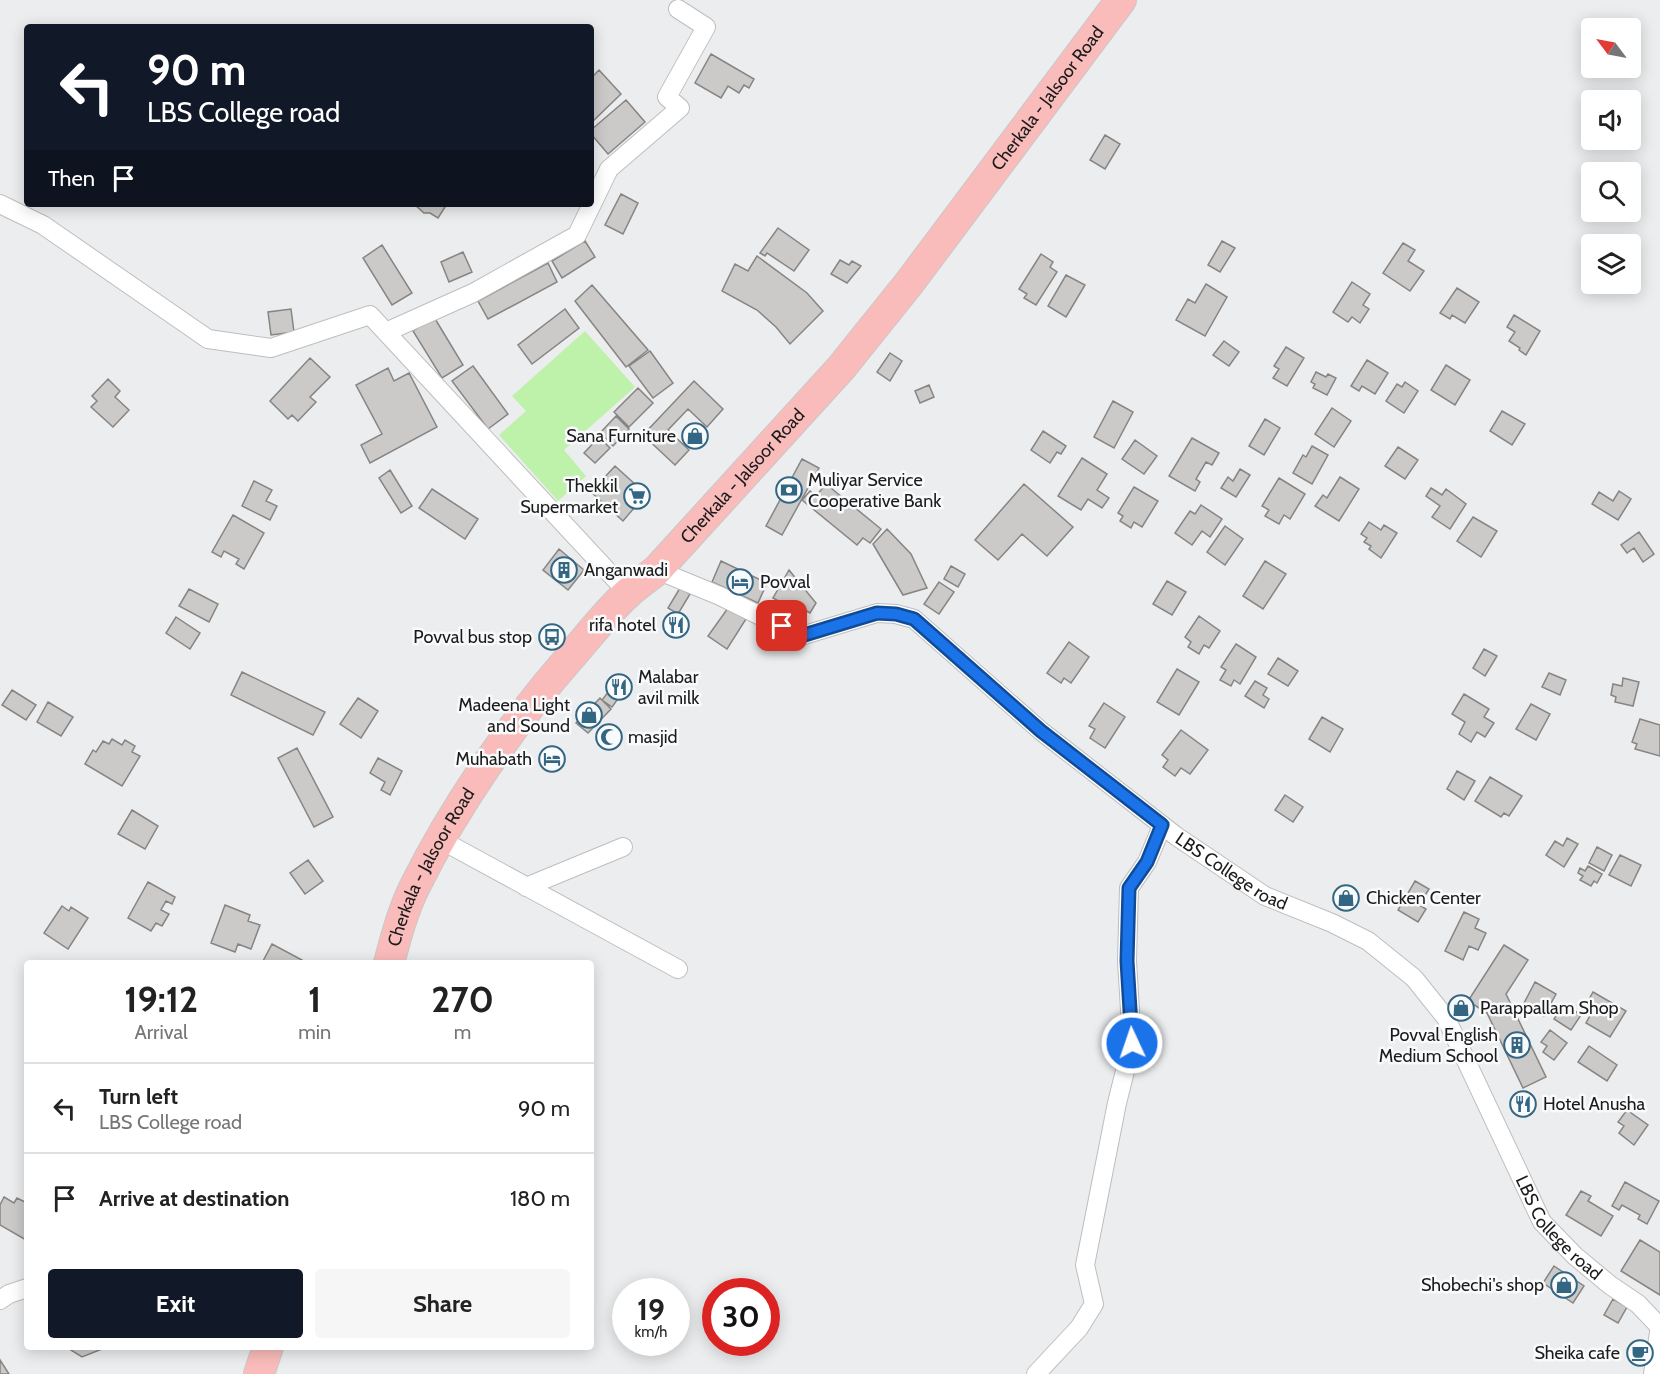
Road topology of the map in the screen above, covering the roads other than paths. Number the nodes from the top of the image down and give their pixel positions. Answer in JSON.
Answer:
{"nodes":[{"id":1,"x":1120,"y":0,"type":"edge"},
{"id":2,"x":678,"y":9,"type":"dead end"},
{"id":3,"x":594,"y":200,"type":"edge"},
{"id":4,"x":0,"y":204,"type":"edge"},
{"id":5,"x":591,"y":207,"type":"edge"},
{"id":6,"x":386,"y":332,"type":"junction"},
{"id":7,"x":657,"y":570,"type":"junction"},
{"id":8,"x":628,"y":593,"type":"junction"},
{"id":9,"x":1162,"y":825,"type":"junction"},
{"id":10,"x":441,"y":840,"type":"junction"},
{"id":11,"x":623,"y":847,"type":"dead end"},
{"id":12,"x":526,"y":886,"type":"junction"},
{"id":13,"x":389,"y":960,"type":"edge"},
{"id":14,"x":678,"y":969,"type":"dead end"},
{"id":15,"x":24,"y":1289,"type":"edge"},
{"id":16,"x":0,"y":1300,"type":"edge"},
{"id":17,"x":1660,"y":1326,"type":"edge"},
{"id":18,"x":267,"y":1350,"type":"edge"},
{"id":19,"x":259,"y":1374,"type":"edge"},
{"id":20,"x":1036,"y":1374,"type":"edge"},
{"id":21,"x":1653,"y":1374,"type":"edge"}],
"edges":[{"from":1,"to":7,"type":"main road","name":"Cherkala - Jalsoor Road"},
{"from":2,"to":3,"type":"street"},
{"from":4,"to":6,"type":"street"},
{"from":5,"to":6,"type":"street"},
{"from":6,"to":8,"type":"street"},
{"from":7,"to":8,"type":"main road","name":"Cherkala - Jalsoor Road"},
{"from":7,"to":9,"type":"street","name":"LBS College road"},
{"from":8,"to":10,"type":"main road","name":"Cherkala - Jalsoor Road"},
{"from":9,"to":17,"type":"street","name":"LBS College road"},
{"from":9,"to":20,"type":"street"},
{"from":10,"to":12,"type":"street"},
{"from":10,"to":13,"type":"main road","name":"Cherkala - Jalsoor Road"},
{"from":11,"to":12,"type":"street"},
{"from":12,"to":14,"type":"street"},
{"from":15,"to":16,"type":"street"},
{"from":17,"to":21,"type":"street"},
{"from":18,"to":19,"type":"main road"}]}
